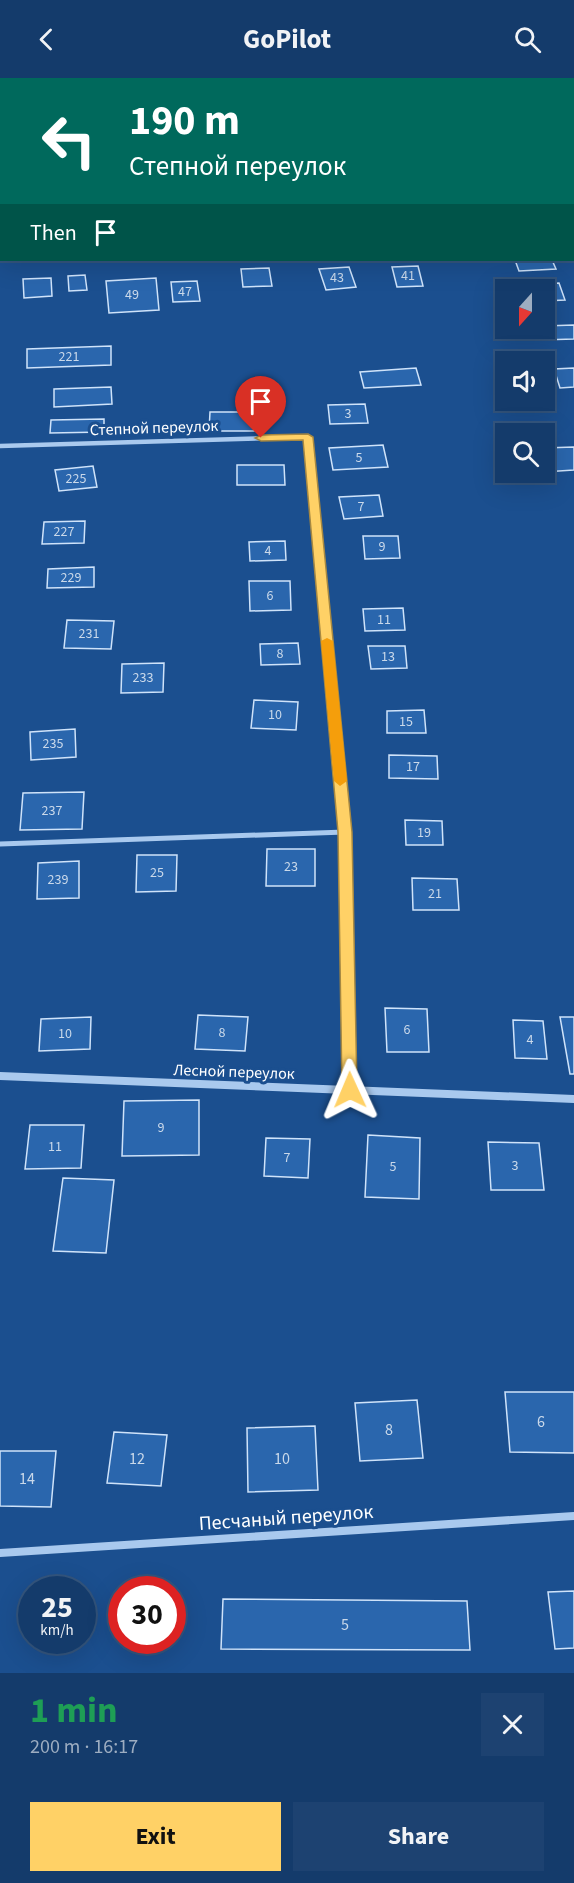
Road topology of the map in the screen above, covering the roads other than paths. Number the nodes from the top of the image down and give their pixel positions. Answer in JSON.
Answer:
{"nodes":[{"id":1,"x":0,"y":446,"type":"edge"},
{"id":2,"x":345,"y":832,"type":"junction"},
{"id":3,"x":0,"y":844,"type":"edge"},
{"id":4,"x":0,"y":1076,"type":"edge"},
{"id":5,"x":350,"y":1090,"type":"junction"},
{"id":6,"x":574,"y":1099,"type":"edge"},
{"id":7,"x":574,"y":1516,"type":"edge"},
{"id":8,"x":0,"y":1553,"type":"edge"}],
"edges":[{"from":1,"to":2,"type":"street","name":"Степной переулок"},
{"from":2,"to":3,"type":"street"},
{"from":2,"to":5,"type":"street","name":"Степной переулок"},
{"from":4,"to":5,"type":"street","name":"Лесной переулок"},
{"from":5,"to":6,"type":"street","name":"Лесной переулок"},
{"from":7,"to":8,"type":"street","name":"Песчаный переулок"}]}
